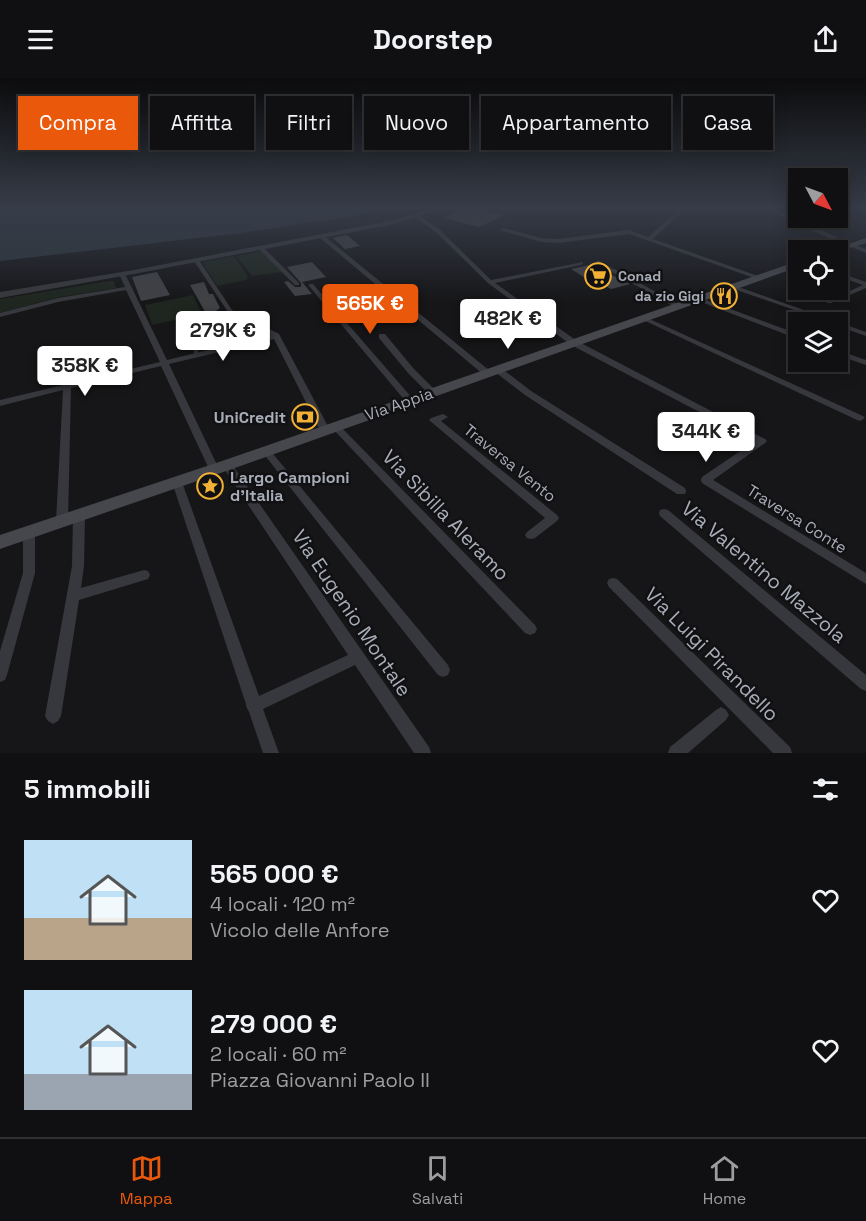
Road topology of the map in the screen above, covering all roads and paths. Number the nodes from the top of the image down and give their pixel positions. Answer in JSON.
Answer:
{"nodes":[{"id":1,"x":304,"y":240,"type":"edge"},
{"id":2,"x":325,"y":240,"type":"edge"},
{"id":3,"x":447,"y":240,"type":"edge"},
{"id":4,"x":539,"y":240,"type":"edge"},
{"id":5,"x":568,"y":240,"type":"edge"},
{"id":6,"x":650,"y":240,"type":"edge"},
{"id":7,"x":840,"y":240,"type":"edge"},
{"id":8,"x":866,"y":240,"type":"edge"},
{"id":9,"x":851,"y":245,"type":"junction"},
{"id":10,"x":848,"y":246,"type":"edge"},
{"id":11,"x":261,"y":248,"type":"junction"},
{"id":12,"x":866,"y":251,"type":"edge"},
{"id":13,"x":197,"y":261,"type":"junction"},
{"id":14,"x":597,"y":262,"type":"dead end"},
{"id":15,"x":581,"y":263,"type":"dead end"},
{"id":16,"x":788,"y":268,"type":"edge"},
{"id":17,"x":122,"y":274,"type":"junction"},
{"id":18,"x":759,"y":278,"type":"junction"},
{"id":19,"x":848,"y":278,"type":"edge"},
{"id":20,"x":490,"y":282,"type":"junction"},
{"id":21,"x":297,"y":284,"type":"dead end"},
{"id":22,"x":311,"y":285,"type":"dead end"},
{"id":23,"x":866,"y":285,"type":"edge"},
{"id":24,"x":733,"y":287,"type":"junction"},
{"id":25,"x":129,"y":288,"type":"junction"},
{"id":26,"x":0,"y":295,"type":"edge"},
{"id":27,"x":698,"y":299,"type":"junction"},
{"id":28,"x":829,"y":302,"type":"dead end"},
{"id":29,"x":677,"y":306,"type":"junction"},
{"id":30,"x":805,"y":312,"type":"edge"},
{"id":31,"x":0,"y":315,"type":"edge"},
{"id":32,"x":234,"y":315,"type":"junction"},
{"id":33,"x":643,"y":318,"type":"junction"},
{"id":34,"x":544,"y":321,"type":"junction"},
{"id":35,"x":848,"y":327,"type":"edge"},
{"id":36,"x":503,"y":333,"type":"dead end"},
{"id":37,"x":788,"y":333,"type":"edge"},
{"id":38,"x":866,"y":334,"type":"edge"},
{"id":39,"x":276,"y":336,"type":"junction"},
{"id":40,"x":382,"y":336,"type":"dead end"},
{"id":41,"x":574,"y":343,"type":"junction"},
{"id":42,"x":196,"y":355,"type":"junction"},
{"id":43,"x":848,"y":356,"type":"edge"},
{"id":44,"x":866,"y":363,"type":"edge"},
{"id":45,"x":164,"y":364,"type":"junction"},
{"id":46,"x":492,"y":372,"type":"junction"},
{"id":47,"x":67,"y":388,"type":"junction"},
{"id":48,"x":433,"y":393,"type":"junction"},
{"id":49,"x":410,"y":401,"type":"junction"},
{"id":50,"x":0,"y":403,"type":"edge"},
{"id":51,"x":442,"y":417,"type":"dead end"},
{"id":52,"x":860,"y":417,"type":"dead end"},
{"id":53,"x":331,"y":428,"type":"junction"},
{"id":54,"x":266,"y":451,"type":"junction"},
{"id":55,"x":221,"y":467,"type":"junction"},
{"id":56,"x":177,"y":482,"type":"junction"},
{"id":57,"x":681,"y":491,"type":"dead end"},
{"id":58,"x":664,"y":513,"type":"dead end"},
{"id":59,"x":79,"y":515,"type":"junction"},
{"id":60,"x":62,"y":521,"type":"junction"},
{"id":61,"x":29,"y":532,"type":"junction"},
{"id":62,"x":531,"y":535,"type":"dead end"},
{"id":63,"x":0,"y":542,"type":"edge"},
{"id":64,"x":144,"y":574,"type":"dead end"},
{"id":65,"x":864,"y":575,"type":"edge"},
{"id":66,"x":613,"y":583,"type":"dead end"},
{"id":67,"x":73,"y":596,"type":"junction"},
{"id":68,"x":530,"y":629,"type":"dead end"},
{"id":69,"x":358,"y":657,"type":"junction"},
{"id":70,"x":443,"y":670,"type":"dead end"},
{"id":71,"x":0,"y":675,"type":"edge"},
{"id":72,"x":866,"y":684,"type":"edge"},
{"id":73,"x":254,"y":706,"type":"junction"},
{"id":74,"x":721,"y":715,"type":"dead end"},
{"id":75,"x":53,"y":716,"type":"dead end"},
{"id":76,"x":271,"y":753,"type":"edge"},
{"id":77,"x":423,"y":753,"type":"edge"},
{"id":78,"x":676,"y":753,"type":"edge"},
{"id":79,"x":784,"y":753,"type":"edge"}],
"edges":[{"from":1,"to":11,"type":"street"},
{"from":2,"to":46,"type":"street"},
{"from":3,"to":20,"type":"street"},
{"from":4,"to":5,"type":"street"},
{"from":6,"to":18,"type":"street"},
{"from":7,"to":9,"type":"street"},
{"from":8,"to":9,"type":"main road"},
{"from":9,"to":10,"type":"main road"},
{"from":9,"to":12,"type":"street"},
{"from":11,"to":13,"type":"street"},
{"from":11,"to":21,"type":"street"},
{"from":13,"to":17,"type":"street"},
{"from":13,"to":32,"type":"street"},
{"from":14,"to":29,"type":"lane"},
{"from":15,"to":20,"type":"street"},
{"from":16,"to":18,"type":"main road","name":"Via Appia"},
{"from":17,"to":25,"type":"street","name":"Via Eugenio Montale"},
{"from":17,"to":26,"type":"street"},
{"from":18,"to":24,"type":"main road","name":"Via Appia"},
{"from":19,"to":23,"type":"street"},
{"from":20,"to":34,"type":"street"},
{"from":22,"to":49,"type":"street"},
{"from":23,"to":28,"type":"street"},
{"from":24,"to":27,"type":"main road","name":"Via Appia"},
{"from":24,"to":30,"type":"street"},
{"from":25,"to":31,"type":"street"},
{"from":25,"to":45,"type":"street","name":"Via Eugenio Montale"},
{"from":27,"to":29,"type":"main road","name":"Via Appia"},
{"from":27,"to":37,"type":"street"},
{"from":29,"to":33,"type":"main road","name":"Via Appia"},
{"from":32,"to":39,"type":"street"},
{"from":32,"to":42,"type":"lane"},
{"from":33,"to":41,"type":"main road","name":"Via Appia"},
{"from":33,"to":52,"type":"street"},
{"from":34,"to":36,"type":"street"},
{"from":34,"to":41,"type":"street"},
{"from":35,"to":38,"type":"street"},
{"from":39,"to":42,"type":"street"},
{"from":39,"to":53,"type":"street","name":"Via Sibilla Aleramo"},
{"from":40,"to":48,"type":"street"},
{"from":41,"to":46,"type":"main road","name":"Via Appia"},
{"from":41,"to":65,"type":"street","name":"Traversa Conte"},
{"from":42,"to":45,"type":"street"},
{"from":43,"to":44,"type":"street"},
{"from":45,"to":47,"type":"street"},
{"from":45,"to":55,"type":"street","name":"Via Eugenio Montale"},
{"from":46,"to":48,"type":"main road","name":"Via Appia"},
{"from":46,"to":57,"type":"street"},
{"from":47,"to":50,"type":"street"},
{"from":47,"to":60,"type":"street"},
{"from":48,"to":49,"type":"main road","name":"Via Appia"},
{"from":49,"to":53,"type":"main road","name":"Via Appia"},
{"from":51,"to":62,"type":"street","name":"Traversa Vento"},
{"from":53,"to":54,"type":"main road","name":"Via Appia"},
{"from":53,"to":68,"type":"street","name":"Via Sibilla Aleramo"},
{"from":54,"to":55,"type":"main road","name":"Via Appia"},
{"from":54,"to":70,"type":"street"},
{"from":55,"to":56,"type":"main road","name":"Via Appia"},
{"from":55,"to":69,"type":"street","name":"Via Eugenio Montale"},
{"from":56,"to":59,"type":"main road","name":"Via Appia"},
{"from":56,"to":73,"type":"street"},
{"from":58,"to":72,"type":"street","name":"Via Valentino Mazzola"},
{"from":59,"to":60,"type":"main road","name":"Via Appia"},
{"from":59,"to":67,"type":"street"},
{"from":60,"to":61,"type":"main road","name":"Via Appia"},
{"from":61,"to":63,"type":"main road","name":"Via Appia"},
{"from":61,"to":71,"type":"street"},
{"from":64,"to":67,"type":"street"},
{"from":66,"to":79,"type":"street","name":"Via Luigi Pirandello"},
{"from":67,"to":75,"type":"street"},
{"from":69,"to":73,"type":"street"},
{"from":69,"to":77,"type":"street","name":"Via Eugenio Montale"},
{"from":73,"to":76,"type":"street"},
{"from":74,"to":78,"type":"street"}]}
